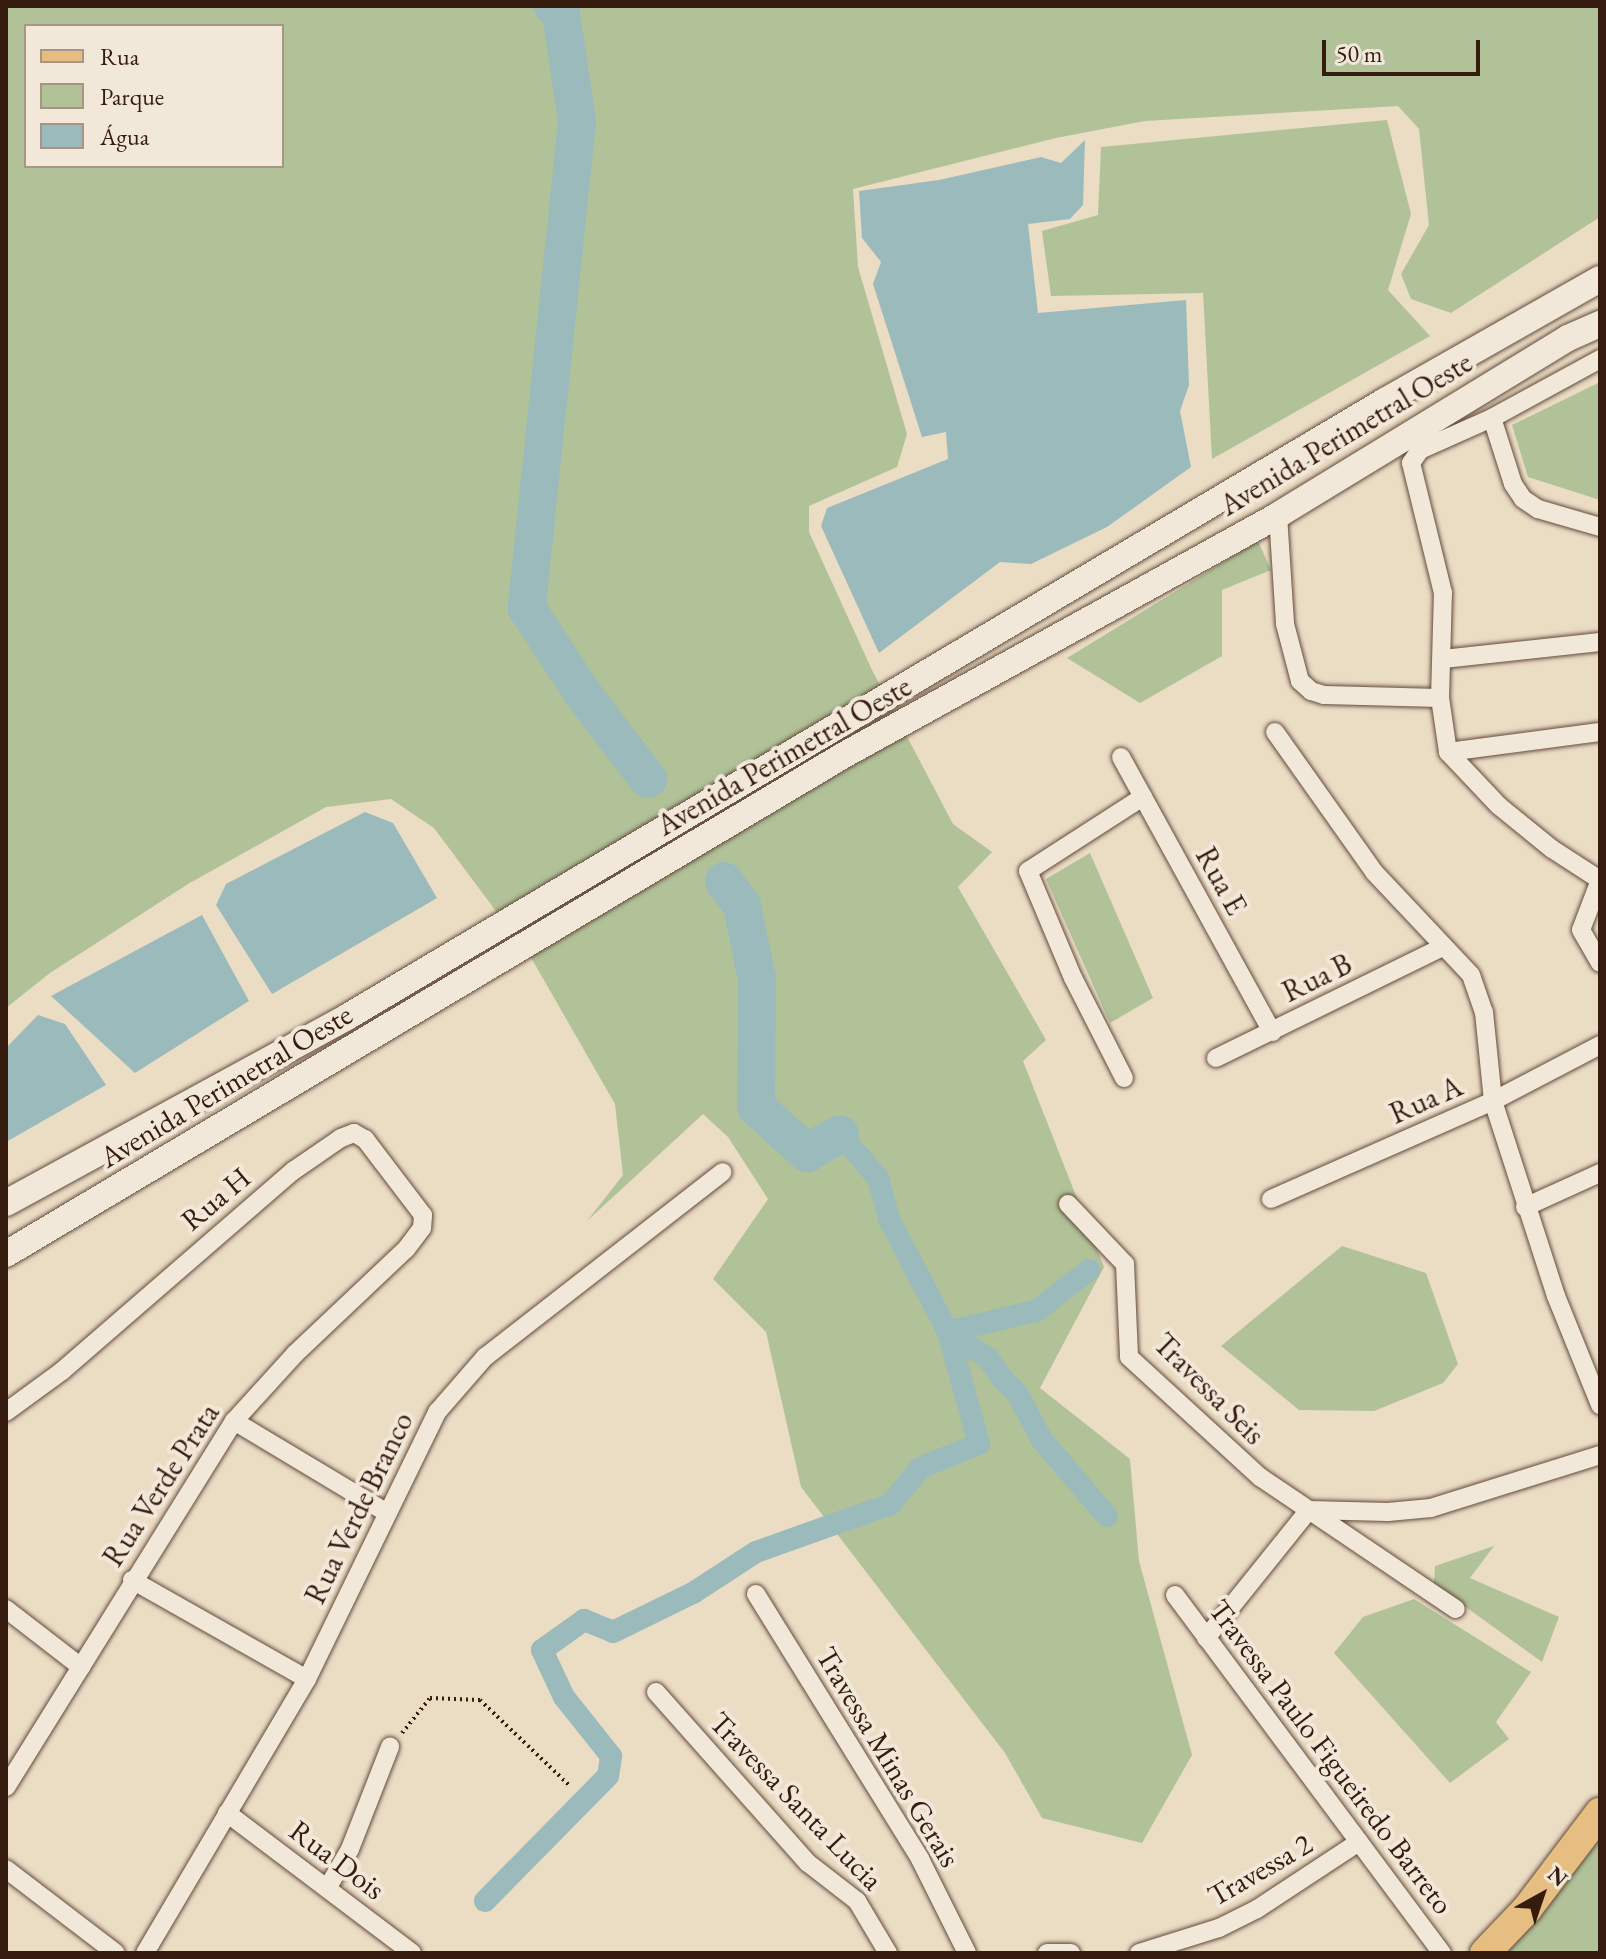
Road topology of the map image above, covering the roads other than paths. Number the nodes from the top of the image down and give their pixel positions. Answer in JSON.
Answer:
{"nodes":[{"id":1,"x":1598,"y":278,"type":"edge"},
{"id":2,"x":1600,"y":324,"type":"edge"},
{"id":3,"x":1600,"y":359,"type":"edge"},
{"id":4,"x":1492,"y":418,"type":"junction"},
{"id":5,"x":1278,"y":515,"type":"junction"},
{"id":6,"x":1600,"y":527,"type":"edge"},
{"id":7,"x":1600,"y":642,"type":"edge"},
{"id":8,"x":1443,"y":659,"type":"junction"},
{"id":9,"x":1440,"y":698,"type":"junction"},
{"id":10,"x":1275,"y":732,"type":"dead end"},
{"id":11,"x":1600,"y":732,"type":"edge"},
{"id":12,"x":1448,"y":752,"type":"junction"},
{"id":13,"x":1121,"y":757,"type":"dead end"},
{"id":14,"x":1143,"y":797,"type":"junction"},
{"id":15,"x":1600,"y":880,"type":"edge"},
{"id":16,"x":1443,"y":947,"type":"junction"},
{"id":17,"x":1600,"y":963,"type":"edge"},
{"id":18,"x":1272,"y":1032,"type":"junction"},
{"id":19,"x":1600,"y":1045,"type":"edge"},
{"id":20,"x":1216,"y":1058,"type":"dead end"},
{"id":21,"x":1124,"y":1078,"type":"dead end"},
{"id":22,"x":1493,"y":1101,"type":"junction"},
{"id":23,"x":723,"y":1172,"type":"dead end"},
{"id":24,"x":1600,"y":1173,"type":"edge"},
{"id":25,"x":1271,"y":1199,"type":"dead end"},
{"id":26,"x":6,"y":1203,"type":"edge"},
{"id":27,"x":1068,"y":1204,"type":"dead end"},
{"id":28,"x":1525,"y":1207,"type":"junction"},
{"id":29,"x":406,"y":1249,"type":"joint"},
{"id":30,"x":6,"y":1254,"type":"edge"},
{"id":31,"x":1600,"y":1405,"type":"edge"},
{"id":32,"x":6,"y":1412,"type":"edge"},
{"id":33,"x":234,"y":1421,"type":"junction"},
{"id":34,"x":1595,"y":1457,"type":"edge"},
{"id":35,"x":1309,"y":1510,"type":"junction"},
{"id":36,"x":387,"y":1513,"type":"junction"},
{"id":37,"x":132,"y":1580,"type":"junction"},
{"id":38,"x":756,"y":1594,"type":"dead end"},
{"id":39,"x":1175,"y":1595,"type":"dead end"},
{"id":40,"x":6,"y":1609,"type":"edge"},
{"id":41,"x":1456,"y":1609,"type":"dead end"},
{"id":42,"x":1206,"y":1638,"type":"junction"},
{"id":43,"x":81,"y":1667,"type":"junction"},
{"id":44,"x":307,"y":1679,"type":"junction"},
{"id":45,"x":656,"y":1692,"type":"dead end"},
{"id":46,"x":390,"y":1747,"type":"road end"},
{"id":47,"x":6,"y":1787,"type":"edge"},
{"id":48,"x":227,"y":1813,"type":"junction"},
{"id":49,"x":1600,"y":1813,"type":"edge"},
{"id":50,"x":1359,"y":1842,"type":"junction"},
{"id":51,"x":6,"y":1869,"type":"edge"},
{"id":52,"x":328,"y":1887,"type":"junction"},
{"id":53,"x":116,"y":1953,"type":"edge"},
{"id":54,"x":145,"y":1953,"type":"edge"},
{"id":55,"x":412,"y":1953,"type":"edge"},
{"id":56,"x":888,"y":1953,"type":"edge"},
{"id":57,"x":967,"y":1953,"type":"edge"},
{"id":58,"x":1047,"y":1953,"type":"edge"},
{"id":59,"x":1071,"y":1953,"type":"edge"},
{"id":60,"x":1139,"y":1953,"type":"edge"},
{"id":61,"x":1442,"y":1953,"type":"edge"},
{"id":62,"x":1485,"y":1953,"type":"edge"}],
"edges":[{"from":1,"to":26,"type":"main road","name":"Avenida Perimetral Oeste"},
{"from":2,"to":5,"type":"main road","name":"Avenida Perimetral Oeste"},
{"from":3,"to":4,"type":"street"},
{"from":4,"to":6,"type":"street"},
{"from":4,"to":8,"type":"street"},
{"from":5,"to":9,"type":"street"},
{"from":5,"to":30,"type":"main road","name":"Avenida Perimetral Oeste"},
{"from":7,"to":8,"type":"street"},
{"from":8,"to":9,"type":"street"},
{"from":9,"to":12,"type":"street"},
{"from":10,"to":16,"type":"street"},
{"from":11,"to":12,"type":"street"},
{"from":12,"to":15,"type":"street"},
{"from":13,"to":14,"type":"street","name":"Rua E"},
{"from":14,"to":18,"type":"street","name":"Rua E"},
{"from":14,"to":21,"type":"street"},
{"from":15,"to":17,"type":"street"},
{"from":16,"to":18,"type":"street","name":"Rua B"},
{"from":16,"to":22,"type":"street"},
{"from":18,"to":20,"type":"street","name":"Rua B"},
{"from":19,"to":22,"type":"street","name":"Rua A"},
{"from":22,"to":25,"type":"street","name":"Rua A"},
{"from":22,"to":28,"type":"street"},
{"from":23,"to":36,"type":"street","name":"Rua Verde Branco"},
{"from":24,"to":28,"type":"street"},
{"from":27,"to":35,"type":"street","name":"Travessa Seis"},
{"from":28,"to":31,"type":"street"},
{"from":29,"to":32,"type":"street","name":"Rua H"},
{"from":29,"to":33,"type":"street","name":"Rua Verde Prata"},
{"from":33,"to":36,"type":"street"},
{"from":33,"to":37,"type":"street","name":"Rua Verde Prata"},
{"from":34,"to":35,"type":"street"},
{"from":35,"to":41,"type":"street","name":"Travessa Seis"},
{"from":35,"to":42,"type":"street"},
{"from":36,"to":44,"type":"street","name":"Rua Verde Branco"},
{"from":37,"to":43,"type":"street","name":"Rua Verde Prata"},
{"from":37,"to":44,"type":"street"},
{"from":38,"to":57,"type":"street","name":"Travessa Minas Gerais"},
{"from":39,"to":42,"type":"street","name":"Travessa Paulo Figueiredo Barreto"},
{"from":40,"to":43,"type":"street"},
{"from":42,"to":50,"type":"street","name":"Travessa Paulo Figueiredo Barreto"},
{"from":43,"to":47,"type":"street","name":"Rua Verde Prata"},
{"from":44,"to":48,"type":"street","name":"Rua Verde Branco"},
{"from":45,"to":56,"type":"street","name":"Travessa Santa Lucia"},
{"from":46,"to":52,"type":"street"},
{"from":48,"to":52,"type":"street","name":"Rua Dois"},
{"from":48,"to":54,"type":"street","name":"Rua Verde Branco"},
{"from":49,"to":62,"type":"main road"},
{"from":50,"to":60,"type":"street","name":"Travessa 2"},
{"from":50,"to":61,"type":"street","name":"Travessa Paulo Figueiredo Barreto"},
{"from":51,"to":53,"type":"street"},
{"from":52,"to":55,"type":"street","name":"Rua Dois"},
{"from":58,"to":59,"type":"street"}]}
